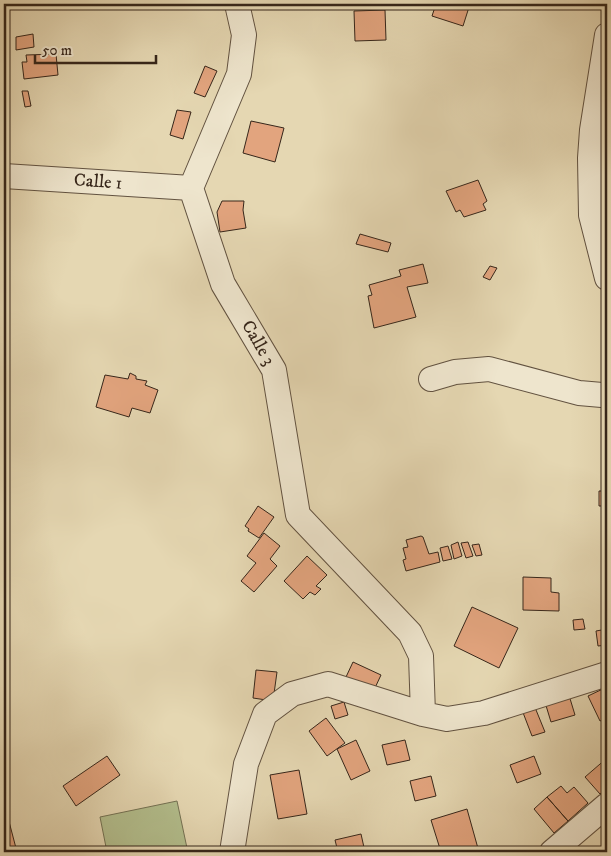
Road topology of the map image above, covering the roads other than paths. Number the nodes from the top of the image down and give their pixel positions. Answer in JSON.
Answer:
{"nodes":[{"id":1,"x":237,"y":4,"type":"edge"},
{"id":2,"x":607,"y":35,"type":"edge"},
{"id":3,"x":599,"y":160,"type":"edge"},
{"id":4,"x":4,"y":176,"type":"edge"},
{"id":5,"x":191,"y":188,"type":"junction"},
{"id":6,"x":607,"y":278,"type":"edge"},
{"id":7,"x":431,"y":379,"type":"dead end"},
{"id":8,"x":602,"y":395,"type":"dead end"},
{"id":9,"x":607,"y":674,"type":"edge"},
{"id":10,"x":423,"y":714,"type":"junction"},
{"id":11,"x":607,"y":805,"type":"edge"},
{"id":12,"x":232,"y":852,"type":"edge"},
{"id":13,"x":552,"y":852,"type":"edge"}],
"edges":[{"from":1,"to":5,"type":"street"},
{"from":2,"to":3,"type":"street"},
{"from":3,"to":6,"type":"street"},
{"from":4,"to":5,"type":"street","name":"Calle 1"},
{"from":5,"to":10,"type":"street","name":"Calle 3"},
{"from":7,"to":8,"type":"street"},
{"from":9,"to":10,"type":"street"},
{"from":10,"to":12,"type":"street"},
{"from":11,"to":13,"type":"street"}]}
